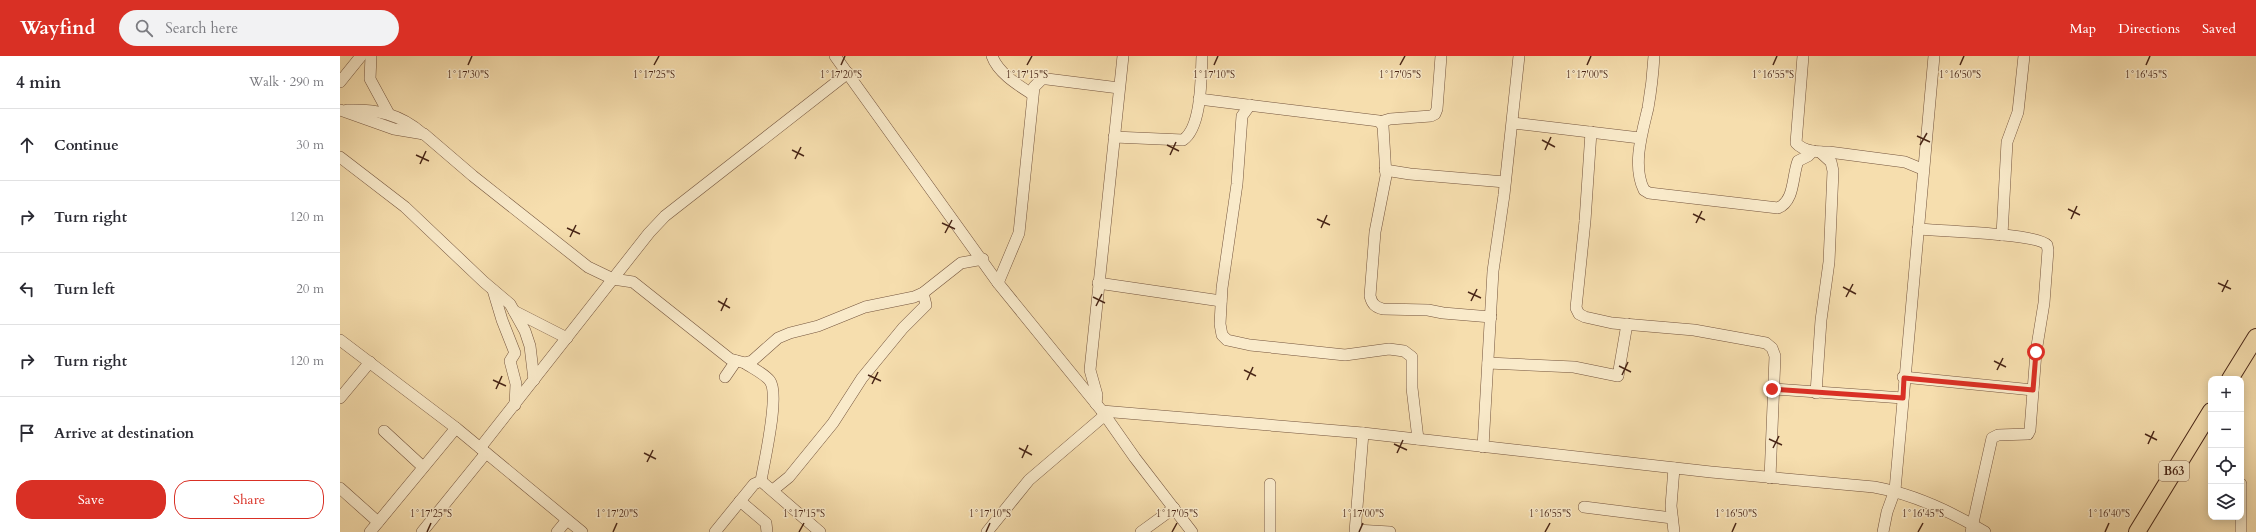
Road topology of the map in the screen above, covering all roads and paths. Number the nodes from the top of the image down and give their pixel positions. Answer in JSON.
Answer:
{"nodes":[{"id":1,"x":361,"y":56,"type":"edge"},
{"id":2,"x":371,"y":56,"type":"edge"},
{"id":3,"x":835,"y":56,"type":"edge"},
{"id":4,"x":992,"y":56,"type":"edge"},
{"id":5,"x":1123,"y":56,"type":"edge"},
{"id":6,"x":1202,"y":56,"type":"edge"},
{"id":7,"x":1440,"y":56,"type":"edge"},
{"id":8,"x":1519,"y":56,"type":"edge"},
{"id":9,"x":1654,"y":56,"type":"edge"},
{"id":10,"x":1803,"y":56,"type":"edge"},
{"id":11,"x":1934,"y":56,"type":"edge"},
{"id":12,"x":2024,"y":56,"type":"edge"},
{"id":13,"x":848,"y":73,"type":"junction"},
{"id":14,"x":340,"y":82,"type":"edge"},
{"id":15,"x":1119,"y":88,"type":"junction"},
{"id":16,"x":1032,"y":94,"type":"junction"},
{"id":17,"x":1200,"y":99,"type":"junction"},
{"id":18,"x":1228,"y":102,"type":"junction"},
{"id":19,"x":1250,"y":105,"type":"junction"},
{"id":20,"x":340,"y":111,"type":"edge"},
{"id":21,"x":389,"y":114,"type":"junction"},
{"id":22,"x":1242,"y":116,"type":"junction"},
{"id":23,"x":1380,"y":122,"type":"junction"},
{"id":24,"x":1513,"y":123,"type":"junction"},
{"id":25,"x":1591,"y":132,"type":"junction"},
{"id":26,"x":424,"y":134,"type":"junction"},
{"id":27,"x":1114,"y":137,"type":"junction"},
{"id":28,"x":1640,"y":138,"type":"junction"},
{"id":29,"x":1816,"y":151,"type":"junction"},
{"id":30,"x":340,"y":157,"type":"edge"},
{"id":31,"x":1922,"y":169,"type":"junction"},
{"id":32,"x":1385,"y":170,"type":"junction"},
{"id":33,"x":1506,"y":182,"type":"junction"},
{"id":34,"x":1918,"y":230,"type":"junction"},
{"id":35,"x":2002,"y":235,"type":"junction"},
{"id":36,"x":983,"y":259,"type":"junction"},
{"id":37,"x":613,"y":279,"type":"junction"},
{"id":38,"x":998,"y":283,"type":"junction"},
{"id":39,"x":1098,"y":283,"type":"junction"},
{"id":40,"x":493,"y":290,"type":"junction"},
{"id":41,"x":923,"y":293,"type":"junction"},
{"id":42,"x":1221,"y":301,"type":"junction"},
{"id":43,"x":514,"y":311,"type":"junction"},
{"id":44,"x":1491,"y":317,"type":"junction"},
{"id":45,"x":1627,"y":324,"type":"junction"},
{"id":46,"x":567,"y":338,"type":"junction"},
{"id":47,"x":340,"y":340,"type":"edge"},
{"id":48,"x":2255,"y":341,"type":"edge"},
{"id":49,"x":370,"y":362,"type":"junction"},
{"id":50,"x":741,"y":362,"type":"junction"},
{"id":51,"x":1488,"y":363,"type":"junction"},
{"id":52,"x":2232,"y":376,"type":"edge"},
{"id":53,"x":725,"y":377,"type":"dead end"},
{"id":54,"x":1904,"y":378,"type":"junction"},
{"id":55,"x":534,"y":380,"type":"junction"},
{"id":56,"x":1772,"y":389,"type":"junction"},
{"id":57,"x":2033,"y":390,"type":"junction"},
{"id":58,"x":1816,"y":393,"type":"junction"},
{"id":59,"x":340,"y":398,"type":"edge"},
{"id":60,"x":1903,"y":398,"type":"junction"},
{"id":61,"x":515,"y":405,"type":"junction"},
{"id":62,"x":1101,"y":410,"type":"junction"},
{"id":63,"x":2210,"y":412,"type":"edge"},
{"id":64,"x":456,"y":428,"type":"junction"},
{"id":65,"x":384,"y":431,"type":"dead end"},
{"id":66,"x":1363,"y":433,"type":"junction"},
{"id":67,"x":1418,"y":439,"type":"junction"},
{"id":68,"x":1483,"y":447,"type":"junction"},
{"id":69,"x":483,"y":450,"type":"junction"},
{"id":70,"x":423,"y":467,"type":"junction"},
{"id":71,"x":1674,"y":468,"type":"junction"},
{"id":72,"x":1770,"y":478,"type":"junction"},
{"id":73,"x":761,"y":481,"type":"junction"},
{"id":74,"x":1270,"y":484,"type":"dead end"},
{"id":75,"x":340,"y":488,"type":"edge"},
{"id":76,"x":773,"y":490,"type":"junction"},
{"id":77,"x":1895,"y":490,"type":"junction"},
{"id":78,"x":740,"y":501,"type":"junction"},
{"id":79,"x":1584,"y":507,"type":"dead end"},
{"id":80,"x":1174,"y":508,"type":"junction"},
{"id":81,"x":1672,"y":518,"type":"junction"},
{"id":82,"x":567,"y":520,"type":"junction"},
{"id":83,"x":2242,"y":520,"type":"edge"},
{"id":84,"x":378,"y":522,"type":"junction"},
{"id":85,"x":1972,"y":528,"type":"edge"},
{"id":86,"x":1355,"y":531,"type":"edge"},
{"id":87,"x":370,"y":532,"type":"edge"},
{"id":88,"x":422,"y":532,"type":"edge"},
{"id":89,"x":557,"y":532,"type":"edge"},
{"id":90,"x":582,"y":532,"type":"edge"},
{"id":91,"x":715,"y":532,"type":"edge"},
{"id":92,"x":767,"y":532,"type":"edge"},
{"id":93,"x":820,"y":532,"type":"edge"},
{"id":94,"x":987,"y":532,"type":"edge"},
{"id":95,"x":1141,"y":532,"type":"edge"},
{"id":96,"x":1192,"y":532,"type":"edge"},
{"id":97,"x":1270,"y":532,"type":"edge"},
{"id":98,"x":1390,"y":532,"type":"edge"},
{"id":99,"x":1674,"y":532,"type":"edge"},
{"id":100,"x":1883,"y":532,"type":"edge"},
{"id":101,"x":1984,"y":532,"type":"edge"},
{"id":102,"x":2137,"y":532,"type":"edge"},
{"id":103,"x":2242,"y":532,"type":"edge"}],
"edges":[{"from":1,"to":14,"type":"street"},
{"from":2,"to":21,"type":"street"},
{"from":3,"to":13,"type":"street"},
{"from":4,"to":16,"type":"street"},
{"from":5,"to":15,"type":"street"},
{"from":6,"to":17,"type":"street"},
{"from":7,"to":23,"type":"street"},
{"from":8,"to":24,"type":"street"},
{"from":9,"to":28,"type":"street"},
{"from":10,"to":29,"type":"street"},
{"from":11,"to":31,"type":"street"},
{"from":12,"to":35,"type":"street"},
{"from":13,"to":36,"type":"street"},
{"from":13,"to":37,"type":"street"},
{"from":15,"to":16,"type":"street"},
{"from":15,"to":27,"type":"street"},
{"from":16,"to":38,"type":"street"},
{"from":17,"to":18,"type":"street"},
{"from":17,"to":27,"type":"street"},
{"from":18,"to":19,"type":"street"},
{"from":18,"to":22,"type":"street"},
{"from":19,"to":22,"type":"street"},
{"from":19,"to":23,"type":"street"},
{"from":20,"to":21,"type":"street"},
{"from":20,"to":26,"type":"street"},
{"from":21,"to":26,"type":"street"},
{"from":22,"to":42,"type":"street"},
{"from":23,"to":32,"type":"street"},
{"from":24,"to":25,"type":"street"},
{"from":24,"to":33,"type":"street"},
{"from":25,"to":28,"type":"street"},
{"from":25,"to":45,"type":"street"},
{"from":26,"to":37,"type":"street"},
{"from":27,"to":39,"type":"street"},
{"from":28,"to":29,"type":"street"},
{"from":29,"to":31,"type":"street"},
{"from":29,"to":58,"type":"street"},
{"from":30,"to":40,"type":"street"},
{"from":31,"to":34,"type":"street"},
{"from":32,"to":33,"type":"street"},
{"from":32,"to":44,"type":"street"},
{"from":33,"to":44,"type":"street"},
{"from":34,"to":35,"type":"street"},
{"from":34,"to":54,"type":"street"},
{"from":35,"to":57,"type":"street"},
{"from":36,"to":38,"type":"street"},
{"from":36,"to":41,"type":"street"},
{"from":37,"to":46,"type":"street"},
{"from":37,"to":50,"type":"street"},
{"from":38,"to":62,"type":"street"},
{"from":39,"to":42,"type":"street"},
{"from":39,"to":62,"type":"street"},
{"from":40,"to":43,"type":"street"},
{"from":40,"to":61,"type":"street"},
{"from":41,"to":50,"type":"street"},
{"from":41,"to":76,"type":"street"},
{"from":42,"to":67,"type":"street"},
{"from":43,"to":46,"type":"street"},
{"from":43,"to":55,"type":"street"},
{"from":44,"to":51,"type":"street"},
{"from":45,"to":51,"type":"street"},
{"from":45,"to":56,"type":"street"},
{"from":46,"to":55,"type":"street"},
{"from":47,"to":49,"type":"street"},
{"from":48,"to":52,"type":"highway"},
{"from":49,"to":59,"type":"street"},
{"from":49,"to":64,"type":"street"},
{"from":50,"to":53,"type":"street"},
{"from":50,"to":73,"type":"street"},
{"from":51,"to":68,"type":"street"},
{"from":54,"to":57,"type":"street"},
{"from":54,"to":60,"type":"street"},
{"from":55,"to":61,"type":"street"},
{"from":56,"to":58,"type":"street"},
{"from":56,"to":72,"type":"street"},
{"from":57,"to":85,"type":"street"},
{"from":58,"to":60,"type":"street"},
{"from":60,"to":77,"type":"street"},
{"from":61,"to":69,"type":"street"},
{"from":62,"to":66,"type":"street"},
{"from":62,"to":80,"type":"street"},
{"from":62,"to":94,"type":"street"},
{"from":63,"to":102,"type":"highway","number":"B63"},
{"from":64,"to":69,"type":"street"},
{"from":64,"to":70,"type":"street"},
{"from":65,"to":70,"type":"street"},
{"from":66,"to":67,"type":"street"},
{"from":66,"to":86,"type":"street"},
{"from":67,"to":68,"type":"street"},
{"from":68,"to":71,"type":"street"},
{"from":69,"to":82,"type":"street"},
{"from":69,"to":88,"type":"street"},
{"from":70,"to":84,"type":"street"},
{"from":71,"to":72,"type":"street"},
{"from":71,"to":81,"type":"street"},
{"from":72,"to":77,"type":"street"},
{"from":73,"to":76,"type":"street"},
{"from":73,"to":78,"type":"street"},
{"from":74,"to":97,"type":"street"},
{"from":75,"to":84,"type":"street"},
{"from":76,"to":93,"type":"street"},
{"from":77,"to":85,"type":"street"},
{"from":77,"to":100,"type":"street"},
{"from":78,"to":91,"type":"street"},
{"from":78,"to":92,"type":"street"},
{"from":79,"to":81,"type":"street"},
{"from":80,"to":95,"type":"street"},
{"from":80,"to":96,"type":"street"},
{"from":81,"to":99,"type":"street"},
{"from":82,"to":89,"type":"street"},
{"from":82,"to":90,"type":"street"},
{"from":83,"to":103,"type":"street"},
{"from":84,"to":87,"type":"street"},
{"from":85,"to":101,"type":"street"},
{"from":86,"to":98,"type":"street"}]}
